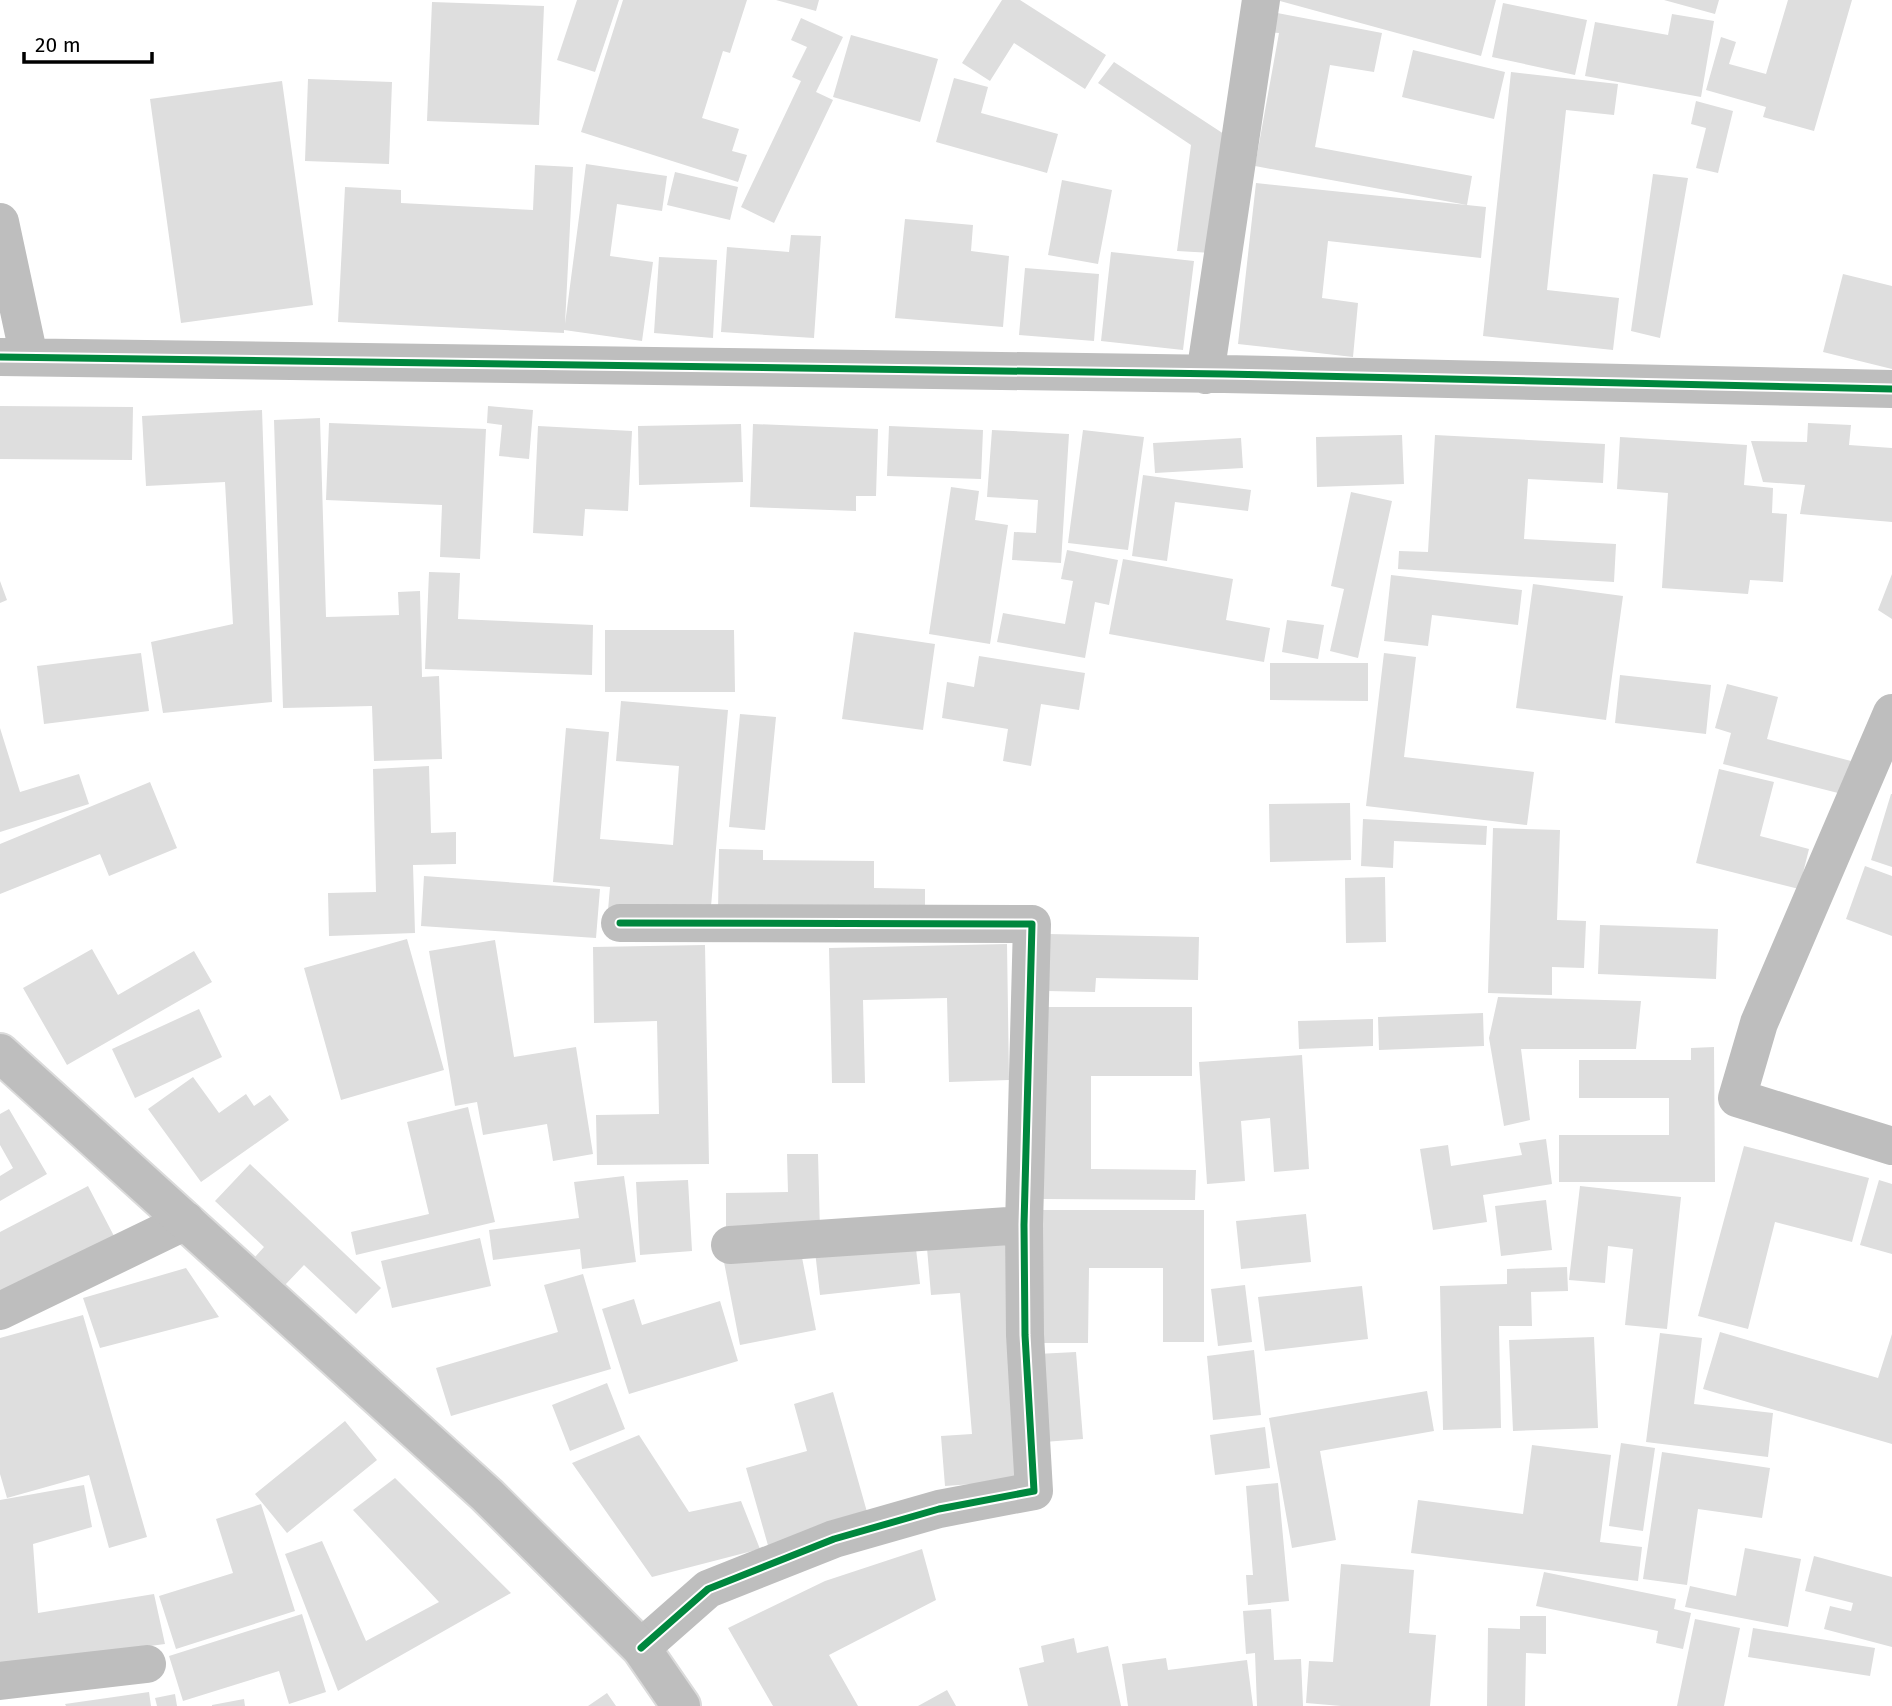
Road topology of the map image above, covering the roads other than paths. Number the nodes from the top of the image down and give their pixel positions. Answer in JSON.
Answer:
{"nodes":[{"id":1,"x":1261,"y":0,"type":"edge"},
{"id":2,"x":0,"y":222,"type":"edge"},
{"id":3,"x":14,"y":357,"type":"edge"},
{"id":4,"x":1205,"y":375,"type":"junction"},
{"id":5,"x":1892,"y":388,"type":"edge"},
{"id":6,"x":1889,"y":727,"type":"edge"},
{"id":7,"x":620,"y":923,"type":"dead end"},
{"id":8,"x":0,"y":1053,"type":"edge"},
{"id":9,"x":1892,"y":1146,"type":"edge"},
{"id":10,"x":186,"y":1221,"type":"junction"},
{"id":11,"x":1024,"y":1225,"type":"junction"},
{"id":12,"x":730,"y":1245,"type":"dead end"},
{"id":13,"x":0,"y":1311,"type":"edge"},
{"id":14,"x":641,"y":1648,"type":"junction"},
{"id":15,"x":147,"y":1664,"type":"dead end"},
{"id":16,"x":0,"y":1681,"type":"edge"},
{"id":17,"x":681,"y":1706,"type":"edge"}],
"edges":[{"from":1,"to":4,"type":"street"},
{"from":2,"to":3,"type":"street"},
{"from":3,"to":4,"type":"street"},
{"from":4,"to":5,"type":"street"},
{"from":6,"to":9,"type":"street"},
{"from":7,"to":11,"type":"street"},
{"from":8,"to":10,"type":"street"},
{"from":10,"to":13,"type":"street"},
{"from":10,"to":14,"type":"street"},
{"from":11,"to":12,"type":"street"},
{"from":11,"to":14,"type":"street"},
{"from":14,"to":17,"type":"street"},
{"from":15,"to":16,"type":"street"}]}
